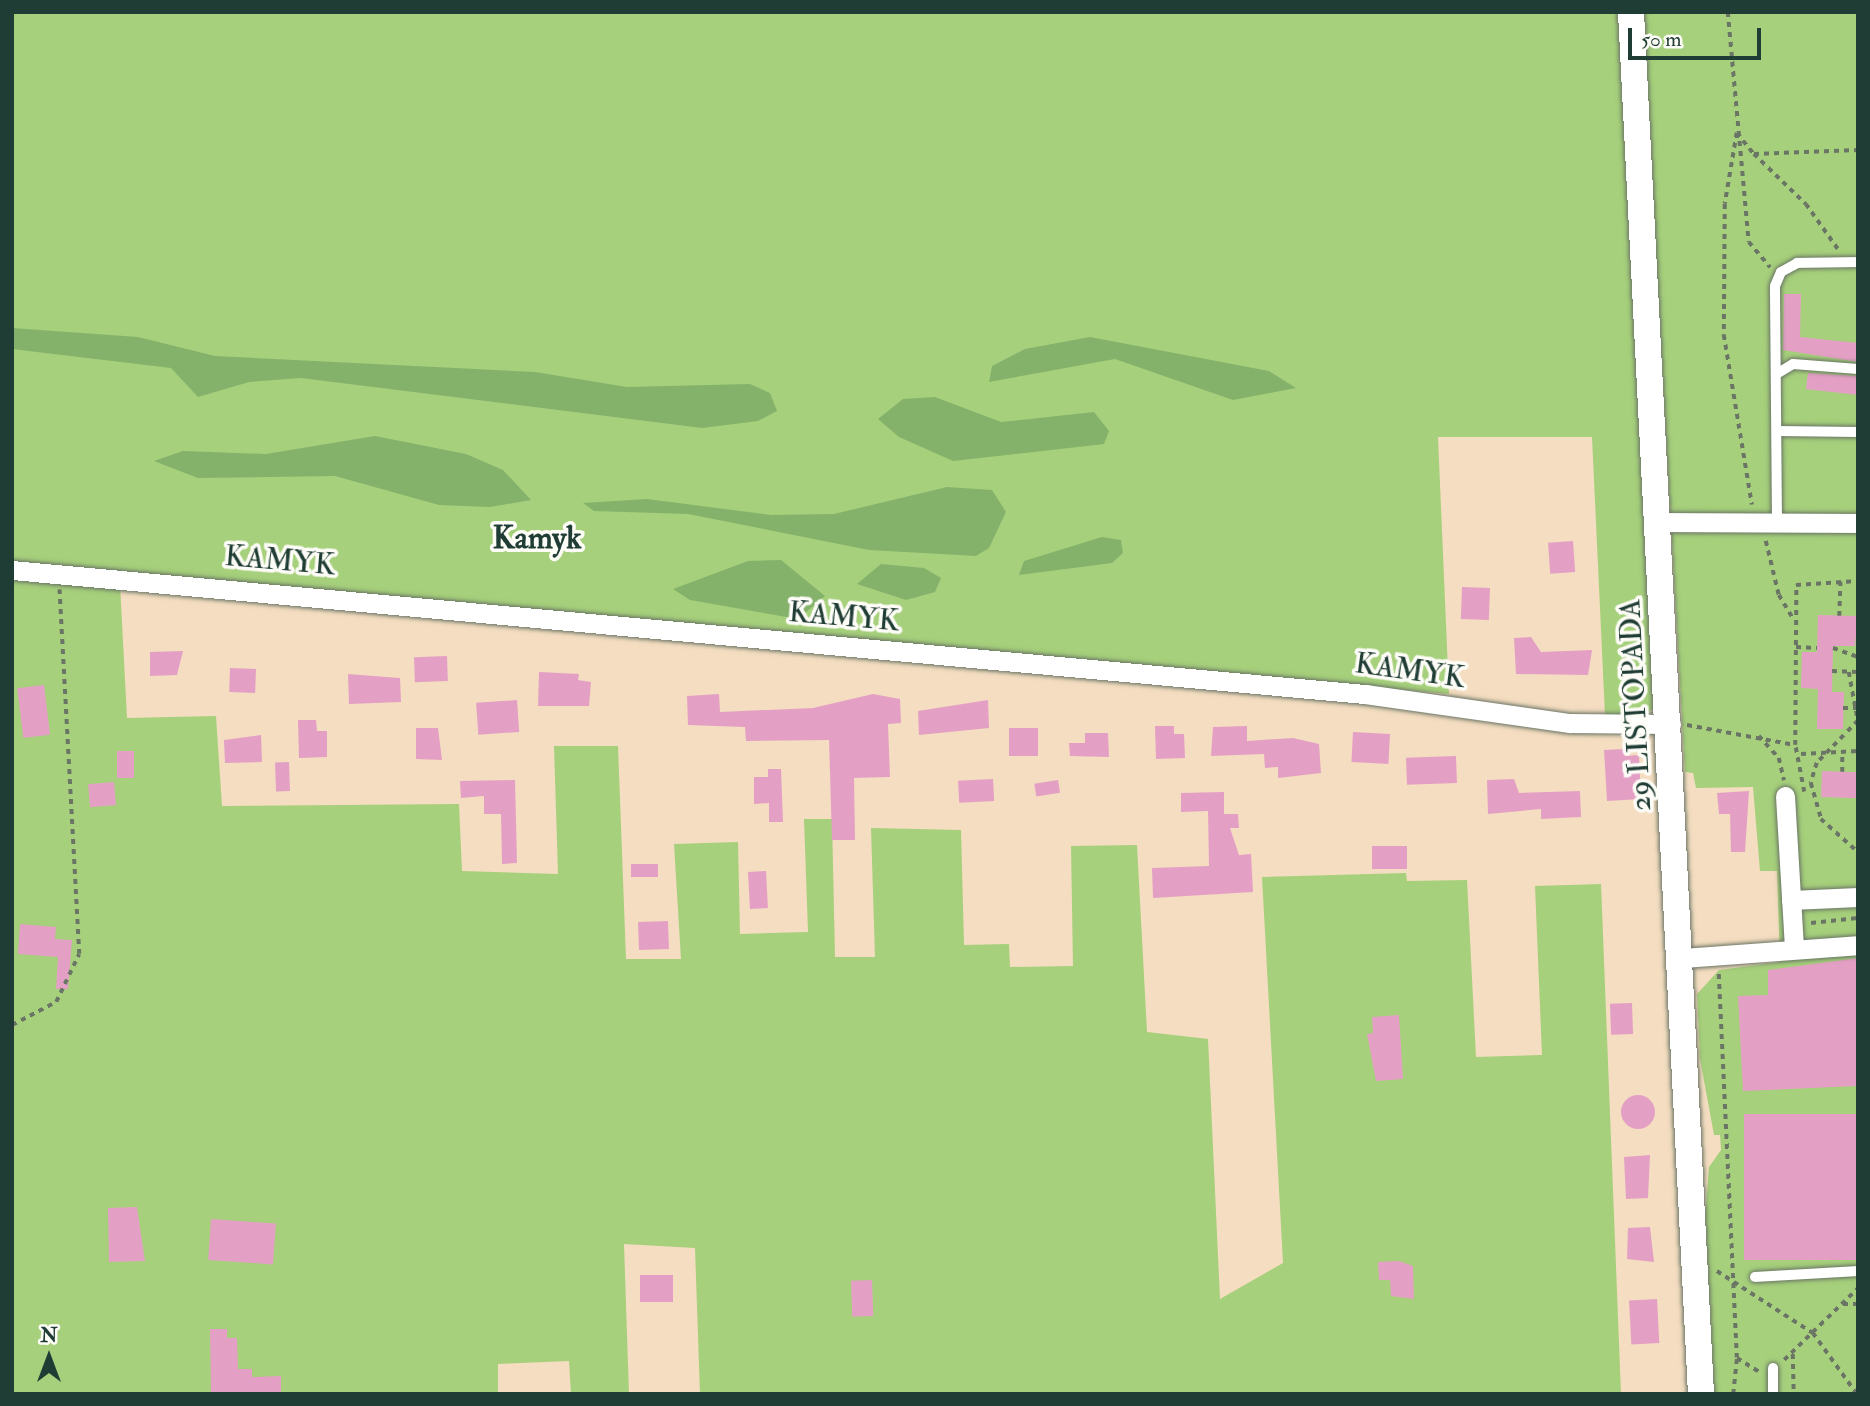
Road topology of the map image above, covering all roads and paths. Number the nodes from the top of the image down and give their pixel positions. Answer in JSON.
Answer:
{"nodes":[{"id":1,"x":1631,"y":12,"type":"edge"},
{"id":2,"x":1728,"y":12,"type":"edge"},
{"id":3,"x":1737,"y":133,"type":"junction"},
{"id":4,"x":1858,"y":150,"type":"edge"},
{"id":5,"x":1754,"y":154,"type":"junction"},
{"id":6,"x":1840,"y":251,"type":"dead end"},
{"id":7,"x":1858,"y":262,"type":"edge"},
{"id":8,"x":1773,"y":271,"type":"dead end"},
{"id":9,"x":1858,"y":369,"type":"edge"},
{"id":10,"x":1778,"y":373,"type":"junction"},
{"id":11,"x":1777,"y":432,"type":"junction"},
{"id":12,"x":1858,"y":432,"type":"edge"},
{"id":13,"x":1660,"y":522,"type":"junction"},
{"id":14,"x":1767,"y":522,"type":"junction"},
{"id":15,"x":1858,"y":523,"type":"edge"},
{"id":16,"x":12,"y":570,"type":"edge"},
{"id":17,"x":58,"y":574,"type":"junction"},
{"id":18,"x":1858,"y":581,"type":"edge"},
{"id":19,"x":1840,"y":582,"type":"junction"},
{"id":20,"x":1839,"y":616,"type":"dead end"},
{"id":21,"x":1793,"y":618,"type":"dead end"},
{"id":22,"x":1796,"y":647,"type":"junction"},
{"id":23,"x":1817,"y":648,"type":"dead end"},
{"id":24,"x":1833,"y":648,"type":"dead end"},
{"id":25,"x":1858,"y":657,"type":"edge"},
{"id":26,"x":1832,"y":671,"type":"dead end"},
{"id":27,"x":1849,"y":672,"type":"junction"},
{"id":28,"x":1858,"y":672,"type":"edge"},
{"id":29,"x":1843,"y":708,"type":"dead end"},
{"id":30,"x":1857,"y":708,"type":"edge"},
{"id":31,"x":1858,"y":721,"type":"edge"},
{"id":32,"x":1671,"y":724,"type":"junction"},
{"id":33,"x":1759,"y":736,"type":"junction"},
{"id":34,"x":1795,"y":744,"type":"junction"},
{"id":35,"x":1858,"y":751,"type":"edge"},
{"id":36,"x":1828,"y":752,"type":"junction"},
{"id":37,"x":1842,"y":752,"type":"junction"},
{"id":38,"x":1801,"y":754,"type":"junction"},
{"id":39,"x":1842,"y":772,"type":"dead end"},
{"id":40,"x":1785,"y":796,"type":"joint"},
{"id":41,"x":1804,"y":807,"type":"dead end"},
{"id":42,"x":1858,"y":852,"type":"edge"},
{"id":43,"x":1858,"y":897,"type":"edge"},
{"id":44,"x":1790,"y":900,"type":"junction"},
{"id":45,"x":1858,"y":918,"type":"edge"},
{"id":46,"x":1794,"y":941,"type":"junction"},
{"id":47,"x":1858,"y":945,"type":"edge"},
{"id":48,"x":1682,"y":958,"type":"junction"},
{"id":49,"x":1709,"y":972,"type":"dead end"},
{"id":50,"x":12,"y":1025,"type":"edge"},
{"id":51,"x":1715,"y":1267,"type":"dead end"},
{"id":52,"x":1858,"y":1270,"type":"edge"},
{"id":53,"x":1755,"y":1277,"type":"dead end"},
{"id":54,"x":1734,"y":1284,"type":"junction"},
{"id":55,"x":1858,"y":1289,"type":"edge"},
{"id":56,"x":1843,"y":1304,"type":"junction"},
{"id":57,"x":1858,"y":1304,"type":"edge"},
{"id":58,"x":1814,"y":1334,"type":"junction"},
{"id":59,"x":1737,"y":1357,"type":"junction"},
{"id":60,"x":1773,"y":1372,"type":"joint"},
{"id":61,"x":1701,"y":1394,"type":"edge"},
{"id":62,"x":1734,"y":1394,"type":"edge"},
{"id":63,"x":1773,"y":1394,"type":"edge"},
{"id":64,"x":1794,"y":1394,"type":"edge"},
{"id":65,"x":1857,"y":1394,"type":"edge"}],
"edges":[{"from":1,"to":13,"type":"street","name":"29 LISTOPADA"},
{"from":2,"to":3,"type":"path"},
{"from":3,"to":5,"type":"path"},
{"from":3,"to":8,"type":"path"},
{"from":3,"to":14,"type":"path"},
{"from":4,"to":5,"type":"path"},
{"from":5,"to":6,"type":"path"},
{"from":7,"to":10,"type":"lane"},
{"from":9,"to":10,"type":"lane"},
{"from":10,"to":11,"type":"lane"},
{"from":11,"to":12,"type":"lane"},
{"from":11,"to":14,"type":"lane"},
{"from":13,"to":14,"type":"street"},
{"from":13,"to":32,"type":"street","name":"29 LISTOPADA"},
{"from":14,"to":15,"type":"street"},
{"from":14,"to":21,"type":"path"},
{"from":16,"to":17,"type":"street","name":"KAMYK"},
{"from":17,"to":32,"type":"street","name":"KAMYK"},
{"from":17,"to":50,"type":"path"},
{"from":18,"to":19,"type":"path"},
{"from":19,"to":20,"type":"path"},
{"from":19,"to":22,"type":"path"},
{"from":22,"to":23,"type":"path"},
{"from":22,"to":34,"type":"path"},
{"from":24,"to":25,"type":"path"},
{"from":26,"to":27,"type":"path"},
{"from":27,"to":28,"type":"path"},
{"from":27,"to":30,"type":"path"},
{"from":29,"to":30,"type":"path"},
{"from":30,"to":31,"type":"path"},
{"from":31,"to":36,"type":"path"},
{"from":32,"to":33,"type":"path"},
{"from":32,"to":48,"type":"street","name":"29 LISTOPADA"},
{"from":33,"to":34,"type":"path"},
{"from":33,"to":40,"type":"path"},
{"from":34,"to":38,"type":"path"},
{"from":35,"to":37,"type":"path"},
{"from":36,"to":37,"type":"path"},
{"from":36,"to":38,"type":"path"},
{"from":36,"to":42,"type":"path"},
{"from":37,"to":39,"type":"path"},
{"from":38,"to":41,"type":"path"},
{"from":40,"to":44,"type":"street"},
{"from":43,"to":44,"type":"street"},
{"from":44,"to":46,"type":"street"},
{"from":45,"to":46,"type":"path"},
{"from":46,"to":47,"type":"street"},
{"from":46,"to":48,"type":"street"},
{"from":48,"to":61,"type":"street","name":"29 LISTOPADA"},
{"from":49,"to":54,"type":"path"},
{"from":51,"to":54,"type":"path"},
{"from":52,"to":53,"type":"lane"},
{"from":54,"to":58,"type":"path"},
{"from":54,"to":59,"type":"path"},
{"from":55,"to":56,"type":"path"},
{"from":56,"to":57,"type":"path"},
{"from":56,"to":58,"type":"path"},
{"from":58,"to":64,"type":"path"},
{"from":58,"to":65,"type":"path"},
{"from":59,"to":60,"type":"path"},
{"from":59,"to":62,"type":"path"},
{"from":60,"to":63,"type":"lane"}]}
